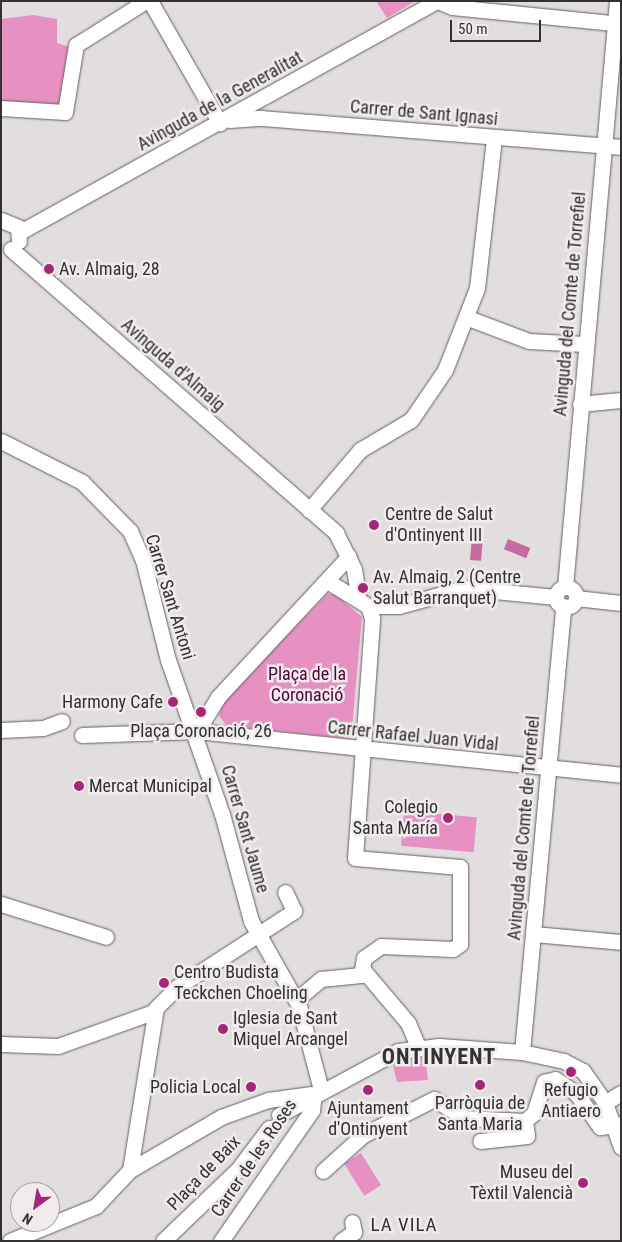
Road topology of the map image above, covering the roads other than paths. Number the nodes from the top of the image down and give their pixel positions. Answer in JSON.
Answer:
{"nodes":[{"id":1,"x":148,"y":1,"type":"edge"},
{"id":2,"x":438,"y":1,"type":"edge"},
{"id":3,"x":617,"y":1,"type":"edge"},
{"id":4,"x":618,"y":24,"type":"edge"},
{"id":5,"x":1,"y":108,"type":"edge"},
{"id":6,"x":221,"y":122,"type":"junction"},
{"id":7,"x":494,"y":138,"type":"junction"},
{"id":8,"x":621,"y":147,"type":"edge"},
{"id":9,"x":603,"y":149,"type":"junction"},
{"id":10,"x":1,"y":220,"type":"edge"},
{"id":11,"x":20,"y":232,"type":"junction"},
{"id":12,"x":6,"y":250,"type":"edge"},
{"id":13,"x":468,"y":318,"type":"junction"},
{"id":14,"x":585,"y":344,"type":"junction"},
{"id":15,"x":621,"y":400,"type":"edge"},
{"id":16,"x":580,"y":404,"type":"junction"},
{"id":17,"x":1,"y":441,"type":"edge"},
{"id":18,"x":1,"y":448,"type":"edge"},
{"id":19,"x":36,"y":458,"type":"junction"},
{"id":20,"x":309,"y":510,"type":"junction"},
{"id":21,"x":349,"y":556,"type":"junction"},
{"id":22,"x":328,"y":581,"type":"junction"},
{"id":23,"x":561,"y":597,"type":"junction"},
{"id":24,"x":621,"y":602,"type":"edge"},
{"id":25,"x":364,"y":603,"type":"junction"},
{"id":26,"x":207,"y":712,"type":"junction"},
{"id":27,"x":62,"y":721,"type":"dead end"},
{"id":28,"x":1,"y":730,"type":"edge"},
{"id":29,"x":196,"y":731,"type":"junction"},
{"id":30,"x":82,"y":735,"type":"dead end"},
{"id":31,"x":231,"y":735,"type":"junction"},
{"id":32,"x":365,"y":751,"type":"junction"},
{"id":33,"x":547,"y":769,"type":"junction"},
{"id":34,"x":621,"y":775,"type":"edge"},
{"id":35,"x":285,"y":892,"type":"dead end"},
{"id":36,"x":1,"y":904,"type":"edge"},
{"id":37,"x":533,"y":934,"type":"junction"},
{"id":38,"x":106,"y":937,"type":"dead end"},
{"id":39,"x":259,"y":937,"type":"junction"},
{"id":40,"x":621,"y":942,"type":"edge"},
{"id":41,"x":364,"y":965,"type":"junction"},
{"id":42,"x":296,"y":1000,"type":"junction"},
{"id":43,"x":153,"y":1012,"type":"junction"},
{"id":44,"x":1,"y":1044,"type":"edge"},
{"id":45,"x":418,"y":1046,"type":"junction"},
{"id":46,"x":522,"y":1052,"type":"junction"},
{"id":47,"x":317,"y":1092,"type":"junction"},
{"id":48,"x":621,"y":1093,"type":"edge"},
{"id":49,"x":605,"y":1103,"type":"junction"},
{"id":50,"x":279,"y":1115,"type":"dead end"},
{"id":51,"x":477,"y":1118,"type":"junction"},
{"id":52,"x":525,"y":1121,"type":"junction"},
{"id":53,"x":269,"y":1128,"type":"dead end"},
{"id":54,"x":619,"y":1135,"type":"edge"},
{"id":55,"x":130,"y":1170,"type":"junction"},
{"id":56,"x":323,"y":1170,"type":"dead end"},
{"id":57,"x":352,"y":1222,"type":"dead end"},
{"id":58,"x":10,"y":1241,"type":"edge"},
{"id":59,"x":163,"y":1241,"type":"edge"},
{"id":60,"x":221,"y":1241,"type":"edge"},
{"id":61,"x":341,"y":1241,"type":"edge"}],
"edges":[{"from":1,"to":5,"type":"street"},
{"from":1,"to":6,"type":"street"},
{"from":2,"to":4,"type":"street"},
{"from":2,"to":6,"type":"street","name":"Avinguda de la Generalitat"},
{"from":3,"to":4,"type":"street","name":"Avinguda del Comte de Torrefiel"},
{"from":4,"to":9,"type":"street","name":"Avinguda del Comte de Torrefiel"},
{"from":6,"to":7,"type":"street","name":"Carrer de Sant Ignasi"},
{"from":6,"to":11,"type":"street","name":"Avinguda de la Generalitat"},
{"from":7,"to":9,"type":"street","name":"Carrer de Sant Ignasi"},
{"from":7,"to":13,"type":"street"},
{"from":8,"to":9,"type":"street","name":"Carrer de Sant Ignasi"},
{"from":9,"to":14,"type":"street","name":"Avinguda del Comte de Torrefiel"},
{"from":10,"to":11,"type":"street"},
{"from":11,"to":12,"type":"street"},
{"from":12,"to":20,"type":"street","name":"Avinguda d'Almaig"},
{"from":13,"to":14,"type":"street"},
{"from":13,"to":20,"type":"street"},
{"from":14,"to":16,"type":"street","name":"Avinguda del Comte de Torrefiel"},
{"from":15,"to":16,"type":"street"},
{"from":16,"to":23,"type":"street","name":"Avinguda del Comte de Torrefiel"},
{"from":17,"to":19,"type":"street","name":"Carrer Sant Antoni"},
{"from":18,"to":19,"type":"street","name":"Carrer Sant Antoni"},
{"from":19,"to":29,"type":"street","name":"Carrer Sant Antoni"},
{"from":20,"to":21,"type":"street","name":"Avinguda d'Almaig"},
{"from":21,"to":22,"type":"street"},
{"from":21,"to":25,"type":"street"},
{"from":22,"to":25,"type":"street"},
{"from":22,"to":26,"type":"street"},
{"from":23,"to":24,"type":"street"},
{"from":23,"to":25,"type":"street"},
{"from":23,"to":33,"type":"street","name":"Avinguda del Comte de Torrefiel"},
{"from":25,"to":32,"type":"street"},
{"from":26,"to":29,"type":"street"},
{"from":26,"to":31,"type":"street"},
{"from":27,"to":28,"type":"street"},
{"from":29,"to":30,"type":"street","name":"Carrer Rafael Juan Vidal"},
{"from":29,"to":31,"type":"street","name":"Carrer Rafael Juan Vidal"},
{"from":29,"to":39,"type":"street","name":"Carrer Sant Jaume"},
{"from":31,"to":32,"type":"street","name":"Carrer Rafael Juan Vidal"},
{"from":32,"to":33,"type":"street","name":"Carrer Rafael Juan Vidal"},
{"from":32,"to":41,"type":"street"},
{"from":33,"to":34,"type":"street","name":"Carrer Rafael Juan Vidal"},
{"from":33,"to":37,"type":"street","name":"Avinguda del Comte de Torrefiel"},
{"from":35,"to":39,"type":"street"},
{"from":36,"to":38,"type":"street"},
{"from":37,"to":40,"type":"street"},
{"from":37,"to":46,"type":"street","name":"Avinguda del Comte de Torrefiel"},
{"from":39,"to":42,"type":"street","name":"Carrer Sant Jaume"},
{"from":39,"to":43,"type":"street"},
{"from":41,"to":42,"type":"street"},
{"from":41,"to":45,"type":"street"},
{"from":42,"to":47,"type":"street","name":"Carrer Sant Jaume"},
{"from":43,"to":44,"type":"street"},
{"from":43,"to":55,"type":"street"},
{"from":45,"to":46,"type":"street"},
{"from":45,"to":47,"type":"street"},
{"from":46,"to":49,"type":"street"},
{"from":47,"to":50,"type":"street"},
{"from":47,"to":55,"type":"street"},
{"from":47,"to":60,"type":"street","name":"Carrer de les Roses"},
{"from":48,"to":49,"type":"street"},
{"from":49,"to":54,"type":"street"},
{"from":51,"to":52,"type":"street"},
{"from":51,"to":52,"type":"street"},
{"from":51,"to":56,"type":"street"},
{"from":52,"to":54,"type":"street"},
{"from":53,"to":59,"type":"street","name":"Plaça de Baix"},
{"from":55,"to":58,"type":"street"},
{"from":57,"to":61,"type":"street"}]}
